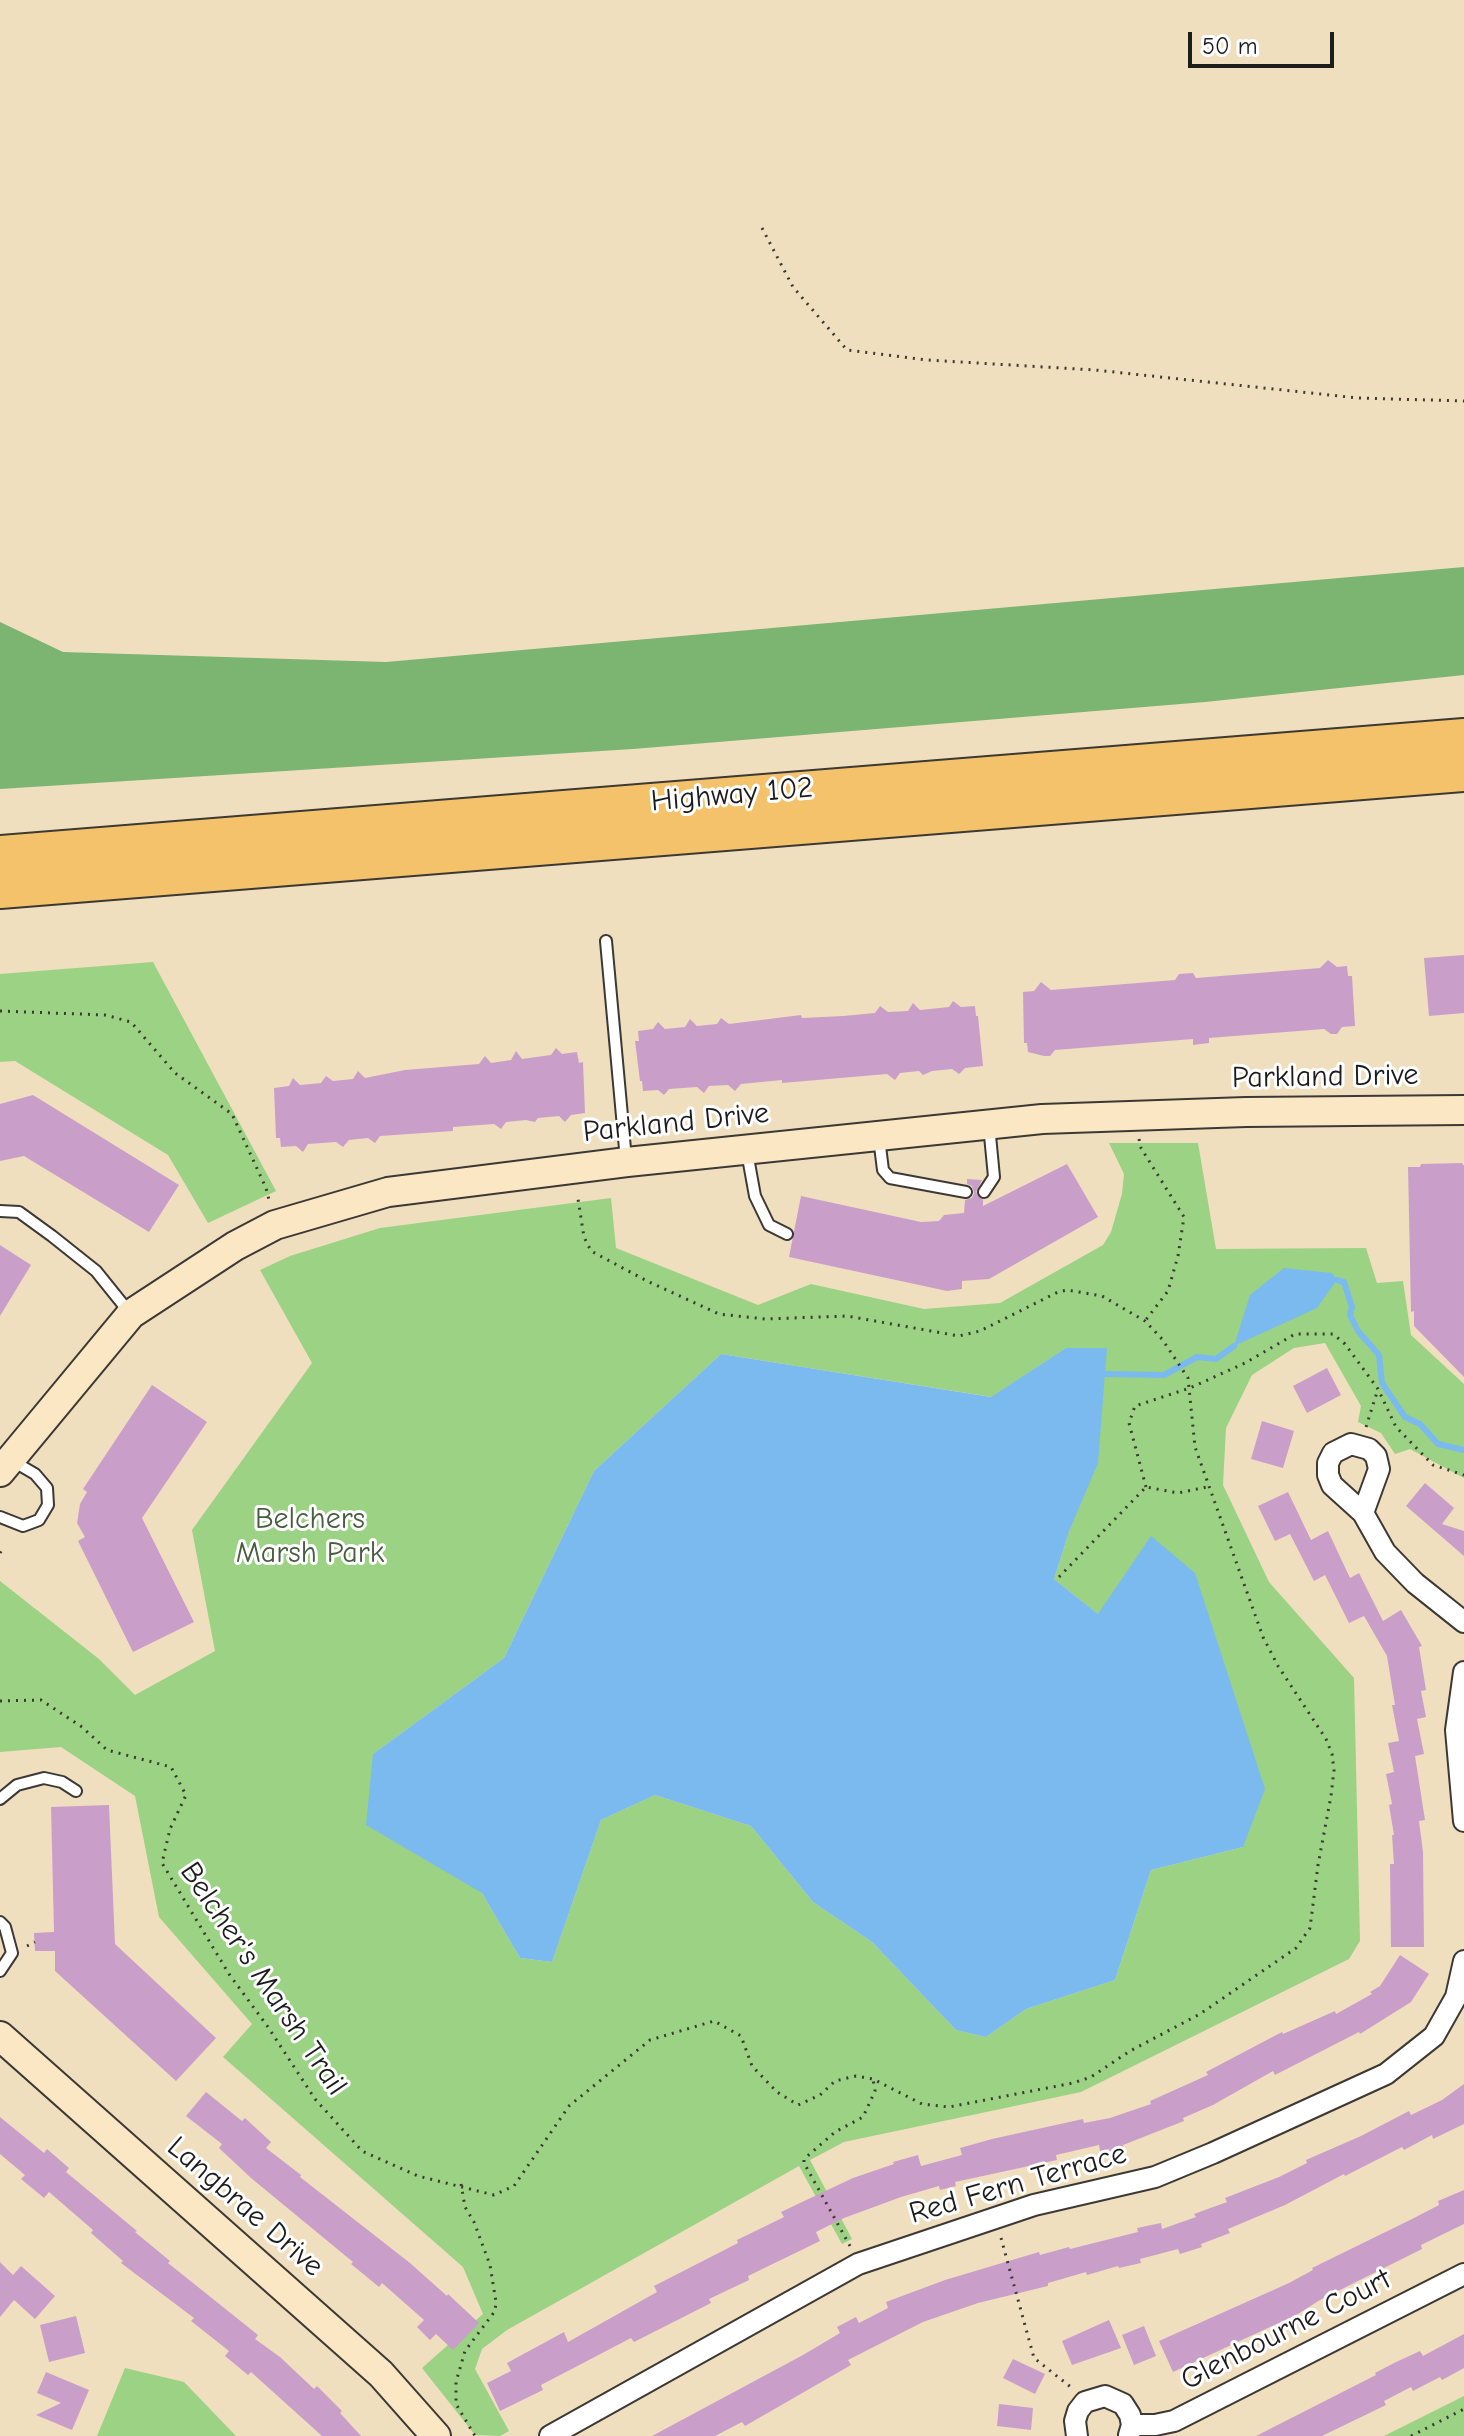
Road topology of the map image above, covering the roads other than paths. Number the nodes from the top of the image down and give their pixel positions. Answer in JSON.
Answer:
{"nodes":[{"id":1,"x":1464,"y":737,"type":"edge"},
{"id":2,"x":1464,"y":773,"type":"edge"},
{"id":3,"x":0,"y":854,"type":"edge"},
{"id":4,"x":0,"y":890,"type":"edge"},
{"id":5,"x":606,"y":941,"type":"dead end"},
{"id":6,"x":1464,"y":1110,"type":"edge"},
{"id":7,"x":989,"y":1124,"type":"junction"},
{"id":8,"x":879,"y":1136,"type":"junction"},
{"id":9,"x":747,"y":1150,"type":"junction"},
{"id":10,"x":627,"y":1162,"type":"junction"},
{"id":11,"x":966,"y":1192,"type":"dead end"},
{"id":12,"x":984,"y":1192,"type":"dead end"},
{"id":13,"x":0,"y":1211,"type":"edge"},
{"id":14,"x":787,"y":1234,"type":"dead end"},
{"id":15,"x":131,"y":1314,"type":"junction"},
{"id":16,"x":5,"y":1466,"type":"edge"},
{"id":17,"x":1363,"y":1513,"type":"junction"},
{"id":18,"x":0,"y":1517,"type":"edge"},
{"id":19,"x":1464,"y":1622,"type":"edge"},
{"id":20,"x":1464,"y":1672,"type":"edge"},
{"id":21,"x":76,"y":1791,"type":"dead end"},
{"id":22,"x":0,"y":1799,"type":"edge"},
{"id":23,"x":1464,"y":1821,"type":"edge"},
{"id":24,"x":0,"y":1922,"type":"edge"},
{"id":25,"x":1464,"y":1961,"type":"edge"},
{"id":26,"x":0,"y":1971,"type":"edge"},
{"id":27,"x":0,"y":2036,"type":"edge"},
{"id":28,"x":1464,"y":2274,"type":"edge"},
{"id":29,"x":1130,"y":2430,"type":"edge"},
{"id":30,"x":436,"y":2436,"type":"edge"},
{"id":31,"x":550,"y":2436,"type":"edge"},
{"id":32,"x":1077,"y":2436,"type":"edge"}],
"edges":[{"from":1,"to":3,"type":"highway","name":"Highway 102"},
{"from":2,"to":4,"type":"highway","name":"Highway 102"},
{"from":5,"to":10,"type":"lane"},
{"from":6,"to":7,"type":"street","name":"Parkland Drive"},
{"from":7,"to":8,"type":"street","name":"Parkland Drive"},
{"from":7,"to":12,"type":"lane"},
{"from":8,"to":9,"type":"street","name":"Parkland Drive"},
{"from":8,"to":11,"type":"lane"},
{"from":9,"to":10,"type":"street","name":"Parkland Drive"},
{"from":9,"to":14,"type":"lane"},
{"from":10,"to":15,"type":"street","name":"Parkland Drive"},
{"from":13,"to":15,"type":"lane"},
{"from":15,"to":16,"type":"street","name":"Parkland Drive"},
{"from":16,"to":18,"type":"lane"},
{"from":17,"to":17,"type":"street"},
{"from":17,"to":19,"type":"street"},
{"from":20,"to":23,"type":"street"},
{"from":21,"to":22,"type":"lane"},
{"from":24,"to":26,"type":"lane"},
{"from":25,"to":31,"type":"street","name":"Red Fern Terrace"},
{"from":27,"to":30,"type":"street","name":"Langbrae Drive"},
{"from":28,"to":29,"type":"street","name":"Glenbourne Court"},
{"from":29,"to":32,"type":"street","name":"Glenbourne Court"}]}
